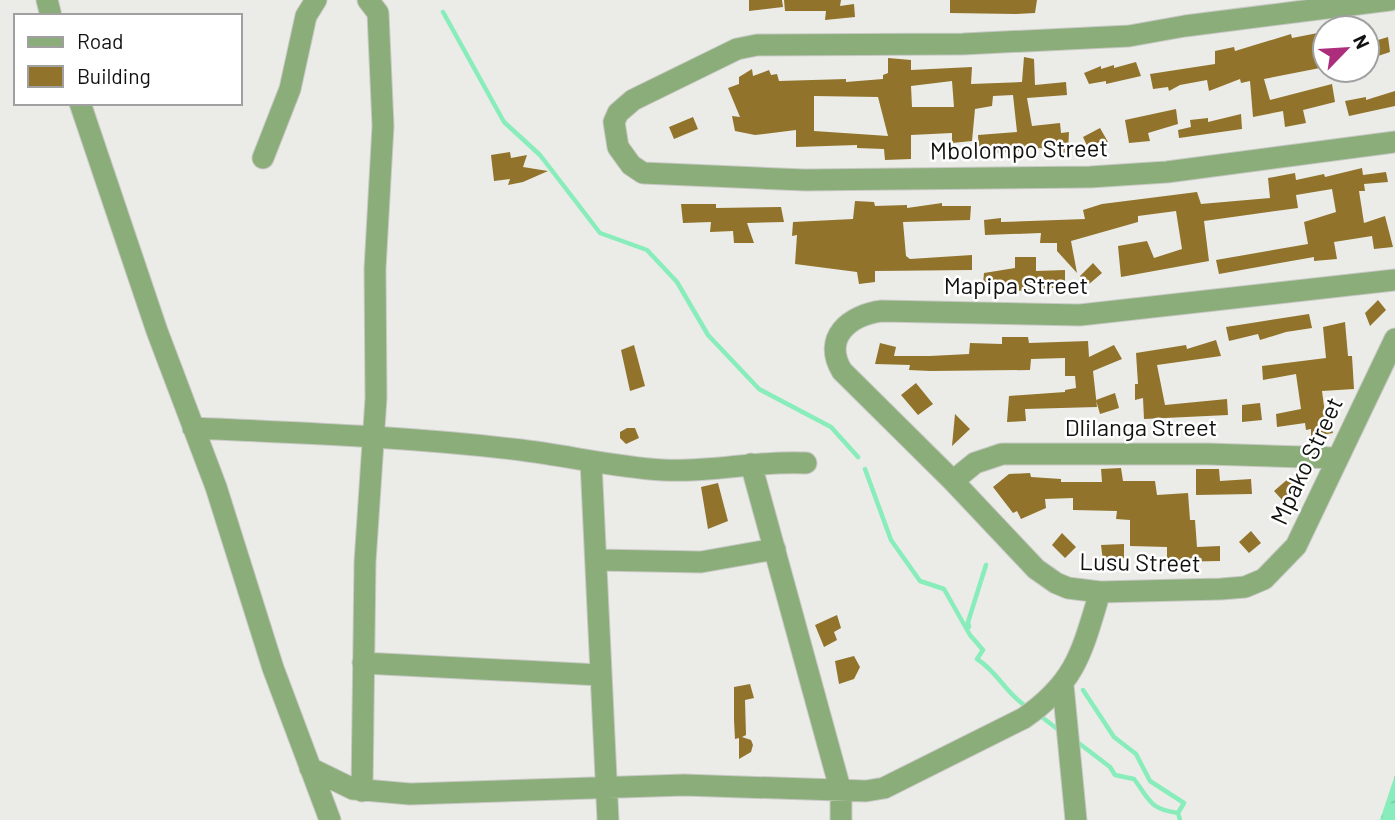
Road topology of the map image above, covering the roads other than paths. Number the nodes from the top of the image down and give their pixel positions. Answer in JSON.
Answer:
{"nodes":[{"id":1,"x":316,"y":0,"type":"edge"},
{"id":2,"x":368,"y":0,"type":"edge"},
{"id":3,"x":1390,"y":0,"type":"edge"},
{"id":4,"x":80,"y":105,"type":"edge"},
{"id":5,"x":1395,"y":142,"type":"edge"},
{"id":6,"x":263,"y":158,"type":"dead end"},
{"id":7,"x":1395,"y":279,"type":"edge"},
{"id":8,"x":1395,"y":339,"type":"edge"},
{"id":9,"x":193,"y":428,"type":"junction"},
{"id":10,"x":373,"y":436,"type":"junction"},
{"id":11,"x":1338,"y":458,"type":"junction"},
{"id":12,"x":591,"y":462,"type":"junction"},
{"id":13,"x":751,"y":464,"type":"junction"},
{"id":14,"x":806,"y":464,"type":"dead end"},
{"id":15,"x":953,"y":481,"type":"junction"},
{"id":16,"x":775,"y":549,"type":"junction"},
{"id":17,"x":597,"y":560,"type":"junction"},
{"id":18,"x":1245,"y":587,"type":"joint"},
{"id":19,"x":1100,"y":592,"type":"junction"},
{"id":20,"x":363,"y":663,"type":"junction"},
{"id":21,"x":600,"y":675,"type":"junction"},
{"id":22,"x":1063,"y":685,"type":"junction"},
{"id":23,"x":310,"y":768,"type":"junction"},
{"id":24,"x":609,"y":786,"type":"junction"},
{"id":25,"x":362,"y":791,"type":"junction"},
{"id":26,"x":841,"y":792,"type":"junction"},
{"id":27,"x":330,"y":820,"type":"edge"},
{"id":28,"x":608,"y":820,"type":"edge"},
{"id":29,"x":841,"y":820,"type":"edge"},
{"id":30,"x":1076,"y":820,"type":"edge"}],
"edges":[{"from":1,"to":6,"type":"street"},
{"from":2,"to":10,"type":"street"},
{"from":3,"to":5,"type":"street","name":"Mbolompo Street"},
{"from":4,"to":9,"type":"street"},
{"from":7,"to":15,"type":"street","name":"Mapipa Street"},
{"from":8,"to":11,"type":"street","name":"Mpako Street"},
{"from":9,"to":10,"type":"street"},
{"from":9,"to":23,"type":"street"},
{"from":10,"to":12,"type":"street"},
{"from":10,"to":20,"type":"street"},
{"from":11,"to":15,"type":"street","name":"Dlilanga Street"},
{"from":11,"to":18,"type":"street","name":"Mpako Street"},
{"from":12,"to":13,"type":"street"},
{"from":12,"to":17,"type":"street"},
{"from":13,"to":14,"type":"street"},
{"from":13,"to":16,"type":"street"},
{"from":15,"to":19,"type":"street","name":"Lusu Street"},
{"from":16,"to":17,"type":"street"},
{"from":16,"to":26,"type":"street"},
{"from":17,"to":21,"type":"street"},
{"from":18,"to":19,"type":"street","name":"Lusu Street"},
{"from":19,"to":22,"type":"street"},
{"from":20,"to":21,"type":"street"},
{"from":20,"to":25,"type":"street"},
{"from":21,"to":24,"type":"street"},
{"from":22,"to":26,"type":"street"},
{"from":22,"to":30,"type":"street"},
{"from":23,"to":25,"type":"street"},
{"from":23,"to":27,"type":"street"},
{"from":24,"to":25,"type":"street"},
{"from":24,"to":26,"type":"street"},
{"from":24,"to":28,"type":"street"},
{"from":26,"to":29,"type":"street"}]}
